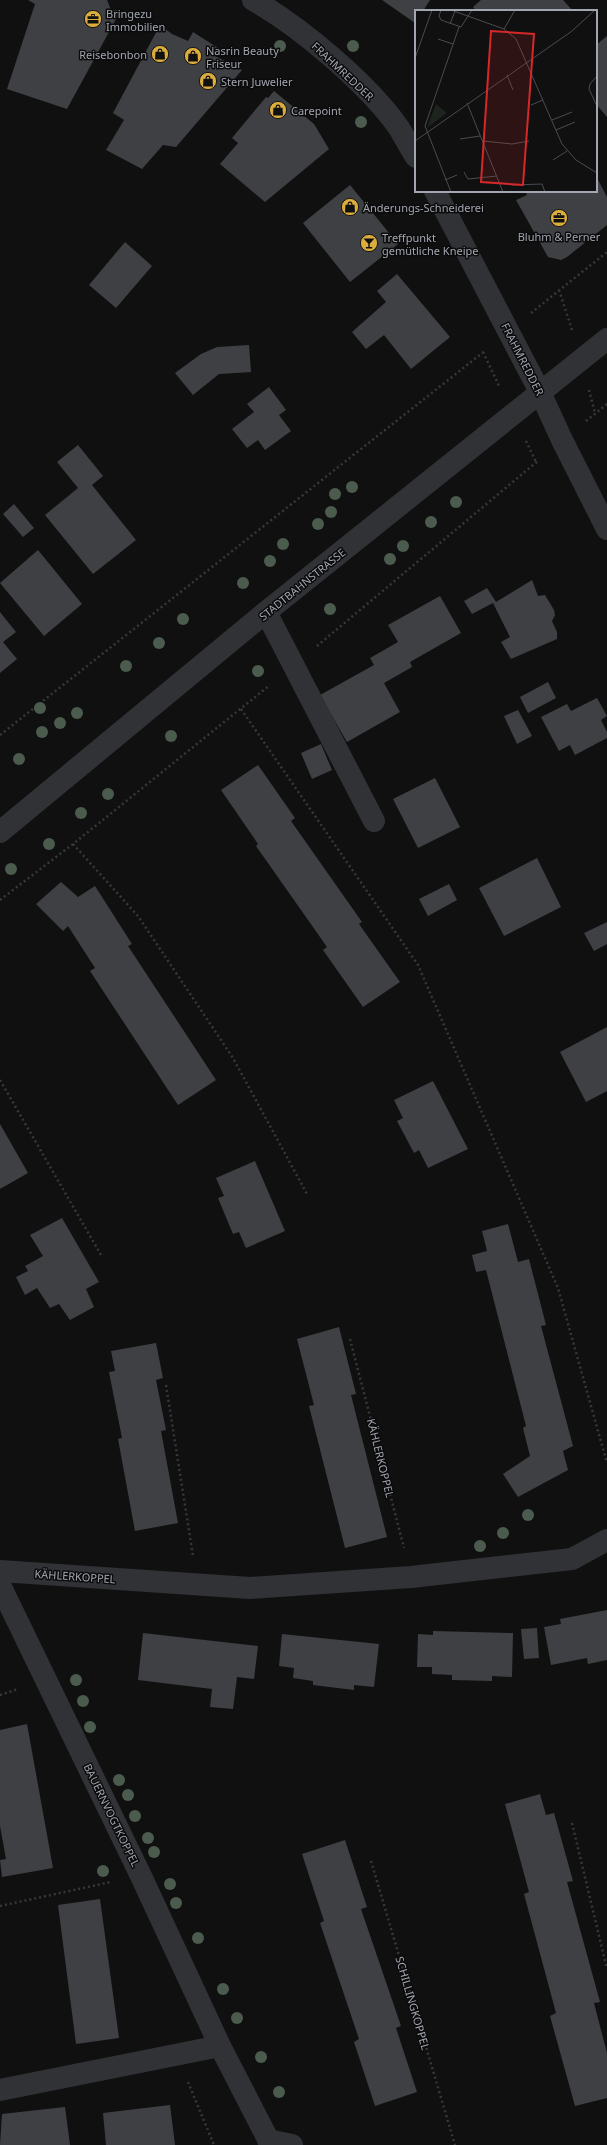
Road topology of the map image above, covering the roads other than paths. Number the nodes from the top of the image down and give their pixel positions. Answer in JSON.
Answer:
{"nodes":[{"id":1,"x":253,"y":0,"type":"edge"},
{"id":2,"x":415,"y":155,"type":"edge"},
{"id":3,"x":436,"y":192,"type":"edge"},
{"id":4,"x":607,"y":339,"type":"edge"},
{"id":5,"x":540,"y":392,"type":"junction"},
{"id":6,"x":607,"y":529,"type":"edge"},
{"id":7,"x":266,"y":612,"type":"junction"},
{"id":8,"x":374,"y":821,"type":"dead end"},
{"id":9,"x":0,"y":832,"type":"edge"},
{"id":10,"x":607,"y":1540,"type":"edge"},
{"id":11,"x":0,"y":1571,"type":"edge"},
{"id":12,"x":0,"y":1585,"type":"edge"},
{"id":13,"x":220,"y":2046,"type":"junction"},
{"id":14,"x":0,"y":2090,"type":"edge"},
{"id":15,"x":269,"y":2142,"type":"edge"},
{"id":16,"x":292,"y":2145,"type":"edge"}],
"edges":[{"from":1,"to":2,"type":"street","name":"FRAHMREDDER"},
{"from":3,"to":5,"type":"street","name":"FRAHMREDDER"},
{"from":4,"to":5,"type":"street","name":"STADTBAHNSTRASSE"},
{"from":5,"to":6,"type":"street","name":"FRAHMREDDER"},
{"from":5,"to":7,"type":"street","name":"STADTBAHNSTRASSE"},
{"from":7,"to":8,"type":"street"},
{"from":7,"to":9,"type":"street","name":"STADTBAHNSTRASSE"},
{"from":10,"to":11,"type":"street","name":"KÄHLERKOPPEL"},
{"from":12,"to":13,"type":"street","name":"BAUERNVOGTKOPPEL"},
{"from":13,"to":14,"type":"street"},
{"from":13,"to":15,"type":"street","name":"BAUERNVOGTKOPPEL"},
{"from":15,"to":16,"type":"street"}]}
